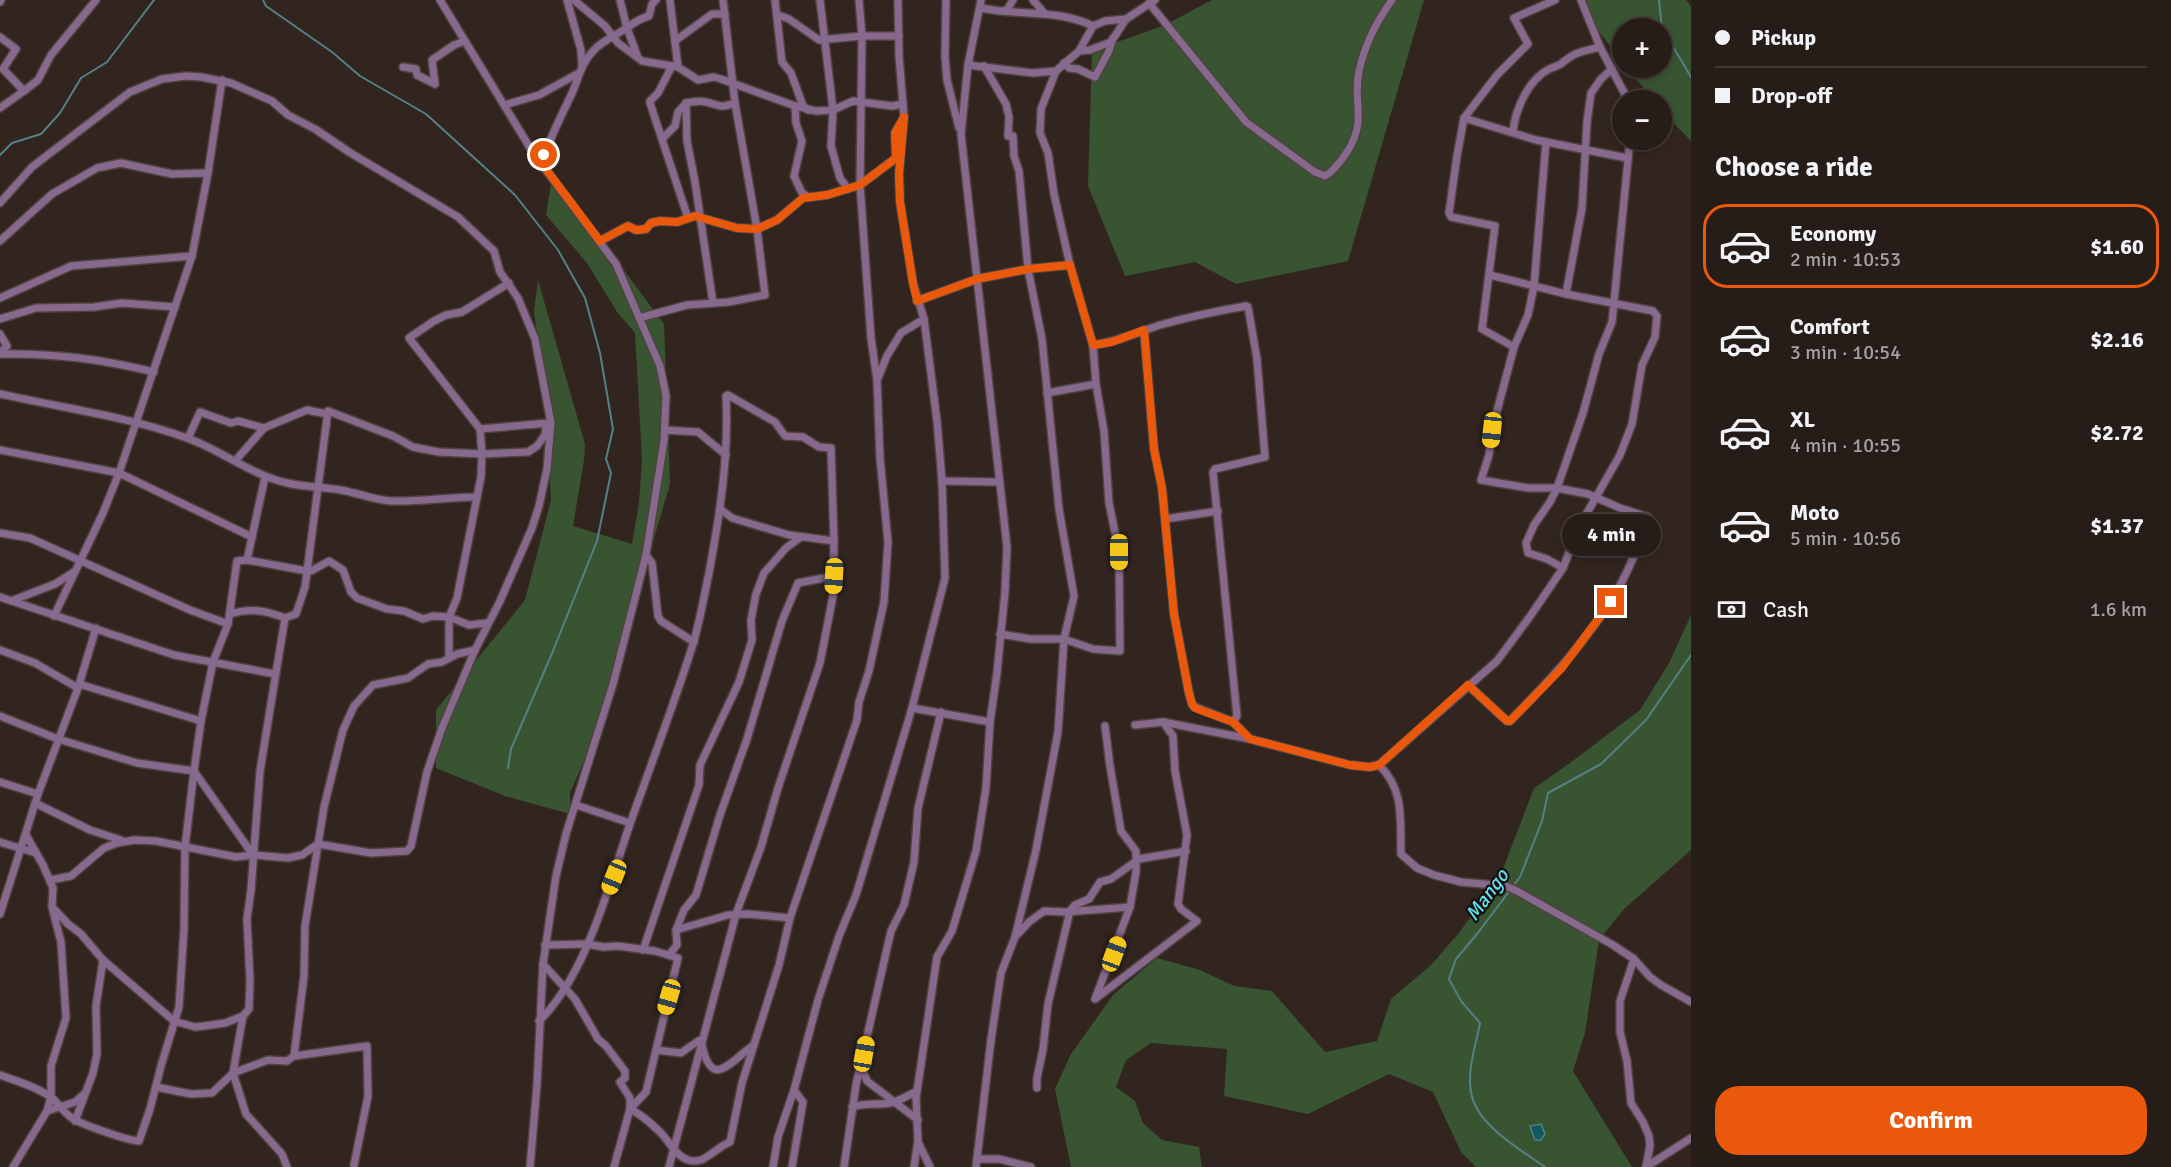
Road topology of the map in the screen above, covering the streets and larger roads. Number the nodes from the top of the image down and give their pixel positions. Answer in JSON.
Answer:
{"nodes":[{"id":1,"x":96,"y":0,"type":"edge"},
{"id":2,"x":440,"y":0,"type":"edge"},
{"id":3,"x":567,"y":0,"type":"edge"},
{"id":4,"x":574,"y":0,"type":"edge"},
{"id":5,"x":620,"y":0,"type":"edge"},
{"id":6,"x":656,"y":0,"type":"edge"},
{"id":7,"x":670,"y":0,"type":"edge"},
{"id":8,"x":723,"y":0,"type":"edge"},
{"id":9,"x":775,"y":0,"type":"edge"},
{"id":10,"x":820,"y":0,"type":"edge"},
{"id":11,"x":859,"y":0,"type":"edge"},
{"id":12,"x":898,"y":0,"type":"edge"},
{"id":13,"x":946,"y":0,"type":"edge"},
{"id":14,"x":1013,"y":0,"type":"edge"},
{"id":15,"x":1033,"y":0,"type":"edge"},
{"id":16,"x":1392,"y":0,"type":"edge"},
{"id":17,"x":1555,"y":0,"type":"edge"},
{"id":18,"x":1581,"y":0,"type":"edge"},
{"id":19,"x":1152,"y":1,"type":"edge"},
{"id":20,"x":981,"y":4,"type":"edge"},
{"id":21,"x":1001,"y":12,"type":"junction"},
{"id":22,"x":725,"y":14,"type":"junction"},
{"id":23,"x":1045,"y":14,"type":"junction"},
{"id":24,"x":778,"y":15,"type":"junction"},
{"id":25,"x":1126,"y":19,"type":"junction"},
{"id":26,"x":1093,"y":26,"type":"junction"},
{"id":27,"x":627,"y":28,"type":"junction"},
{"id":28,"x":614,"y":36,"type":"junction"},
{"id":29,"x":862,"y":36,"type":"junction"},
{"id":30,"x":898,"y":36,"type":"junction"},
{"id":31,"x":1113,"y":36,"type":"junction"},
{"id":32,"x":0,"y":37,"type":"edge"},
{"id":33,"x":675,"y":40,"type":"junction"},
{"id":34,"x":465,"y":41,"type":"junction"},
{"id":35,"x":824,"y":41,"type":"junction"},
{"id":36,"x":1600,"y":47,"type":"junction"},
{"id":37,"x":1079,"y":51,"type":"junction"},
{"id":38,"x":638,"y":57,"type":"junction"},
{"id":39,"x":1064,"y":63,"type":"junction"},
{"id":40,"x":968,"y":65,"type":"junction"},
{"id":41,"x":675,"y":66,"type":"junction"},
{"id":42,"x":984,"y":66,"type":"junction"},
{"id":43,"x":403,"y":67,"type":"dead end"},
{"id":44,"x":580,"y":69,"type":"junction"},
{"id":45,"x":1612,"y":69,"type":"joint"},
{"id":46,"x":1056,"y":71,"type":"junction"},
{"id":47,"x":222,"y":80,"type":"junction"},
{"id":48,"x":733,"y":84,"type":"junction"},
{"id":49,"x":24,"y":91,"type":"junction"},
{"id":50,"x":860,"y":102,"type":"junction"},
{"id":51,"x":686,"y":103,"type":"junction"},
{"id":52,"x":735,"y":103,"type":"junction"},
{"id":53,"x":903,"y":104,"type":"junction"},
{"id":54,"x":504,"y":105,"type":"junction"},
{"id":55,"x":795,"y":106,"type":"junction"},
{"id":56,"x":0,"y":108,"type":"edge"},
{"id":57,"x":808,"y":110,"type":"junction"},
{"id":58,"x":833,"y":110,"type":"junction"},
{"id":59,"x":904,"y":117,"type":"junction"},
{"id":60,"x":1464,"y":118,"type":"junction"},
{"id":61,"x":1513,"y":132,"type":"junction"},
{"id":62,"x":961,"y":134,"type":"junction"},
{"id":63,"x":662,"y":139,"type":"junction"},
{"id":64,"x":1546,"y":142,"type":"junction"},
{"id":65,"x":1585,"y":150,"type":"junction"},
{"id":66,"x":1628,"y":150,"type":"edge"},
{"id":67,"x":1627,"y":158,"type":"junction"},
{"id":68,"x":542,"y":164,"type":"junction"},
{"id":69,"x":208,"y":173,"type":"junction"},
{"id":70,"x":860,"y":185,"type":"junction"},
{"id":71,"x":848,"y":189,"type":"junction"},
{"id":72,"x":808,"y":197,"type":"junction"},
{"id":73,"x":0,"y":203,"type":"edge"},
{"id":74,"x":700,"y":216,"type":"junction"},
{"id":75,"x":687,"y":218,"type":"junction"},
{"id":76,"x":757,"y":229,"type":"junction"},
{"id":77,"x":0,"y":241,"type":"edge"},
{"id":78,"x":600,"y":241,"type":"junction"},
{"id":79,"x":192,"y":256,"type":"junction"},
{"id":80,"x":1070,"y":265,"type":"junction"},
{"id":81,"x":1028,"y":269,"type":"junction"},
{"id":82,"x":1490,"y":274,"type":"junction"},
{"id":83,"x":977,"y":279,"type":"junction"},
{"id":84,"x":508,"y":283,"type":"junction"},
{"id":85,"x":1534,"y":286,"type":"junction"},
{"id":86,"x":1566,"y":294,"type":"junction"},
{"id":87,"x":0,"y":298,"type":"edge"},
{"id":88,"x":917,"y":301,"type":"junction"},
{"id":89,"x":713,"y":303,"type":"junction"},
{"id":90,"x":1615,"y":305,"type":"junction"},
{"id":91,"x":175,"y":307,"type":"junction"},
{"id":92,"x":639,"y":318,"type":"junction"},
{"id":93,"x":0,"y":319,"type":"edge"},
{"id":94,"x":924,"y":319,"type":"junction"},
{"id":95,"x":1144,"y":330,"type":"junction"},
{"id":96,"x":0,"y":334,"type":"edge"},
{"id":97,"x":1093,"y":345,"type":"junction"},
{"id":98,"x":1514,"y":347,"type":"junction"},
{"id":99,"x":0,"y":353,"type":"edge"},
{"id":100,"x":154,"y":372,"type":"junction"},
{"id":101,"x":877,"y":380,"type":"junction"},
{"id":102,"x":1096,"y":384,"type":"junction"},
{"id":103,"x":1047,"y":393,"type":"junction"},
{"id":104,"x":0,"y":394,"type":"edge"},
{"id":105,"x":327,"y":414,"type":"junction"},
{"id":106,"x":136,"y":422,"type":"junction"},
{"id":107,"x":549,"y":424,"type":"junction"},
{"id":108,"x":264,"y":428,"type":"junction"},
{"id":109,"x":480,"y":429,"type":"junction"},
{"id":110,"x":665,"y":430,"type":"junction"},
{"id":111,"x":188,"y":438,"type":"junction"},
{"id":112,"x":0,"y":450,"type":"edge"},
{"id":113,"x":482,"y":454,"type":"junction"},
{"id":114,"x":726,"y":455,"type":"junction"},
{"id":115,"x":236,"y":460,"type":"junction"},
{"id":116,"x":119,"y":472,"type":"junction"},
{"id":117,"x":265,"y":477,"type":"junction"},
{"id":118,"x":942,"y":481,"type":"junction"},
{"id":119,"x":999,"y":482,"type":"junction"},
{"id":120,"x":317,"y":487,"type":"junction"},
{"id":121,"x":1557,"y":488,"type":"junction"},
{"id":122,"x":477,"y":497,"type":"junction"},
{"id":123,"x":1596,"y":499,"type":"junction"},
{"id":124,"x":720,"y":509,"type":"junction"},
{"id":125,"x":1218,"y":511,"type":"junction"},
{"id":126,"x":1165,"y":519,"type":"junction"},
{"id":127,"x":0,"y":533,"type":"edge"},
{"id":128,"x":252,"y":537,"type":"junction"},
{"id":129,"x":801,"y":537,"type":"junction"},
{"id":130,"x":834,"y":541,"type":"junction"},
{"id":131,"x":646,"y":555,"type":"junction"},
{"id":132,"x":80,"y":560,"type":"junction"},
{"id":133,"x":247,"y":560,"type":"junction"},
{"id":134,"x":1563,"y":568,"type":"junction"},
{"id":135,"x":308,"y":571,"type":"junction"},
{"id":136,"x":74,"y":572,"type":"junction"},
{"id":137,"x":834,"y":576,"type":"junction"},
{"id":138,"x":0,"y":597,"type":"edge"},
{"id":139,"x":11,"y":601,"type":"junction"},
{"id":140,"x":230,"y":614,"type":"junction"},
{"id":141,"x":54,"y":616,"type":"junction"},
{"id":142,"x":449,"y":617,"type":"junction"},
{"id":143,"x":285,"y":618,"type":"junction"},
{"id":144,"x":487,"y":623,"type":"junction"},
{"id":145,"x":228,"y":624,"type":"junction"},
{"id":146,"x":96,"y":627,"type":"junction"},
{"id":147,"x":1000,"y":634,"type":"junction"},
{"id":148,"x":1064,"y":639,"type":"junction"},
{"id":149,"x":694,"y":642,"type":"junction"},
{"id":150,"x":0,"y":650,"type":"edge"},
{"id":151,"x":475,"y":650,"type":"junction"},
{"id":152,"x":449,"y":658,"type":"junction"},
{"id":153,"x":213,"y":662,"type":"junction"},
{"id":154,"x":275,"y":674,"type":"junction"},
{"id":155,"x":1468,"y":685,"type":"junction"},
{"id":156,"x":79,"y":686,"type":"junction"},
{"id":157,"x":912,"y":708,"type":"junction"},
{"id":158,"x":941,"y":712,"type":"junction"},
{"id":159,"x":0,"y":716,"type":"edge"},
{"id":160,"x":201,"y":721,"type":"junction"},
{"id":161,"x":990,"y":722,"type":"junction"},
{"id":162,"x":1163,"y":722,"type":"junction"},
{"id":163,"x":1233,"y":722,"type":"junction"},
{"id":164,"x":1135,"y":725,"type":"dead end"},
{"id":165,"x":1105,"y":726,"type":"dead end"},
{"id":166,"x":1250,"y":739,"type":"junction"},
{"id":167,"x":58,"y":740,"type":"junction"},
{"id":168,"x":1379,"y":765,"type":"junction"},
{"id":169,"x":194,"y":771,"type":"junction"},
{"id":170,"x":0,"y":782,"type":"edge"},
{"id":171,"x":38,"y":794,"type":"junction"},
{"id":172,"x":35,"y":803,"type":"junction"},
{"id":173,"x":576,"y":805,"type":"junction"},
{"id":174,"x":630,"y":823,"type":"junction"},
{"id":175,"x":26,"y":835,"type":"junction"},
{"id":176,"x":124,"y":841,"type":"junction"},
{"id":177,"x":0,"y":842,"type":"edge"},
{"id":178,"x":318,"y":844,"type":"junction"},
{"id":179,"x":185,"y":846,"type":"junction"},
{"id":180,"x":21,"y":850,"type":"junction"},
{"id":181,"x":1186,"y":851,"type":"junction"},
{"id":182,"x":36,"y":853,"type":"junction"},
{"id":183,"x":253,"y":855,"type":"junction"},
{"id":184,"x":1135,"y":862,"type":"junction"},
{"id":185,"x":50,"y":880,"type":"junction"},
{"id":186,"x":52,"y":907,"type":"junction"},
{"id":187,"x":1130,"y":907,"type":"junction"},
{"id":188,"x":1070,"y":911,"type":"junction"},
{"id":189,"x":0,"y":914,"type":"edge"},
{"id":190,"x":736,"y":914,"type":"junction"},
{"id":191,"x":790,"y":918,"type":"junction"},
{"id":192,"x":676,"y":930,"type":"junction"},
{"id":193,"x":1015,"y":937,"type":"junction"},
{"id":194,"x":586,"y":944,"type":"junction"},
{"id":195,"x":545,"y":945,"type":"junction"},
{"id":196,"x":643,"y":950,"type":"junction"},
{"id":197,"x":669,"y":955,"type":"junction"},
{"id":198,"x":1634,"y":959,"type":"junction"},
{"id":199,"x":104,"y":960,"type":"junction"},
{"id":200,"x":543,"y":964,"type":"junction"},
{"id":201,"x":565,"y":988,"type":"junction"},
{"id":202,"x":1691,"y":1002,"type":"edge"},
{"id":203,"x":243,"y":1016,"type":"junction"},
{"id":204,"x":174,"y":1021,"type":"junction"},
{"id":205,"x":539,"y":1021,"type":"junction"},
{"id":206,"x":702,"y":1041,"type":"junction"},
{"id":207,"x":754,"y":1045,"type":"junction"},
{"id":208,"x":656,"y":1050,"type":"junction"},
{"id":209,"x":294,"y":1056,"type":"junction"},
{"id":210,"x":861,"y":1067,"type":"junction"},
{"id":211,"x":233,"y":1073,"type":"junction"},
{"id":212,"x":0,"y":1075,"type":"edge"},
{"id":213,"x":156,"y":1087,"type":"junction"},
{"id":214,"x":1037,"y":1088,"type":"dead end"},
{"id":215,"x":794,"y":1089,"type":"junction"},
{"id":216,"x":917,"y":1091,"type":"junction"},
{"id":217,"x":84,"y":1094,"type":"junction"},
{"id":218,"x":51,"y":1097,"type":"junction"},
{"id":219,"x":894,"y":1102,"type":"junction"},
{"id":220,"x":59,"y":1106,"type":"junction"},
{"id":221,"x":852,"y":1107,"type":"junction"},
{"id":222,"x":630,"y":1109,"type":"junction"},
{"id":223,"x":47,"y":1111,"type":"junction"},
{"id":224,"x":918,"y":1120,"type":"junction"},
{"id":225,"x":75,"y":1121,"type":"junction"},
{"id":226,"x":1691,"y":1137,"type":"edge"},
{"id":227,"x":918,"y":1142,"type":"junction"},
{"id":228,"x":674,"y":1151,"type":"junction"},
{"id":229,"x":976,"y":1163,"type":"edge"},
{"id":230,"x":354,"y":1165,"type":"dead end"},
{"id":231,"x":13,"y":1167,"type":"edge"},
{"id":232,"x":286,"y":1167,"type":"edge"},
{"id":233,"x":530,"y":1167,"type":"edge"},
{"id":234,"x":614,"y":1167,"type":"edge"},
{"id":235,"x":669,"y":1167,"type":"edge"},
{"id":236,"x":773,"y":1167,"type":"edge"},
{"id":237,"x":792,"y":1167,"type":"edge"},
{"id":238,"x":844,"y":1167,"type":"edge"},
{"id":239,"x":914,"y":1167,"type":"edge"},
{"id":240,"x":930,"y":1167,"type":"edge"},
{"id":241,"x":1031,"y":1167,"type":"edge"},
{"id":242,"x":1646,"y":1167,"type":"edge"}],
"edges":[{"from":1,"to":49,"type":"street"},
{"from":2,"to":34,"type":"street"},
{"from":3,"to":44,"type":"street"},
{"from":4,"to":28,"type":"street"},
{"from":5,"to":27,"type":"street"},
{"from":6,"to":27,"type":"street"},
{"from":7,"to":33,"type":"street"},
{"from":8,"to":22,"type":"street"},
{"from":9,"to":24,"type":"street"},
{"from":10,"to":35,"type":"street"},
{"from":11,"to":29,"type":"street"},
{"from":12,"to":30,"type":"street"},
{"from":13,"to":62,"type":"street"},
{"from":14,"to":21,"type":"street"},
{"from":15,"to":23,"type":"street"},
{"from":16,"to":19,"type":"street"},
{"from":17,"to":60,"type":"street"},
{"from":18,"to":36,"type":"street"},
{"from":19,"to":25,"type":"street"},
{"from":20,"to":21,"type":"street"},
{"from":20,"to":40,"type":"street"},
{"from":21,"to":23,"type":"street"},
{"from":22,"to":33,"type":"street"},
{"from":22,"to":48,"type":"street"},
{"from":23,"to":26,"type":"street"},
{"from":24,"to":35,"type":"street"},
{"from":24,"to":57,"type":"street"},
{"from":25,"to":26,"type":"street"},
{"from":25,"to":31,"type":"street"},
{"from":26,"to":37,"type":"street"},
{"from":27,"to":28,"type":"street"},
{"from":27,"to":38,"type":"street"},
{"from":28,"to":38,"type":"street"},
{"from":28,"to":44,"type":"street"},
{"from":29,"to":30,"type":"street"},
{"from":29,"to":35,"type":"street"},
{"from":29,"to":50,"type":"street"},
{"from":30,"to":53,"type":"street"},
{"from":31,"to":37,"type":"street"},
{"from":31,"to":39,"type":"street"},
{"from":32,"to":49,"type":"street"},
{"from":33,"to":41,"type":"street"},
{"from":34,"to":43,"type":"street"},
{"from":34,"to":54,"type":"street"},
{"from":35,"to":58,"type":"street"},
{"from":36,"to":45,"type":"street"},
{"from":36,"to":61,"type":"street"},
{"from":37,"to":39,"type":"street"},
{"from":38,"to":41,"type":"street"},
{"from":39,"to":46,"type":"street"},
{"from":40,"to":42,"type":"street"},
{"from":40,"to":62,"type":"street"},
{"from":41,"to":48,"type":"street"},
{"from":41,"to":63,"type":"street"},
{"from":42,"to":46,"type":"street"},
{"from":42,"to":81,"type":"street"},
{"from":44,"to":54,"type":"street"},
{"from":44,"to":68,"type":"street"},
{"from":45,"to":65,"type":"street"},
{"from":46,"to":80,"type":"street"},
{"from":47,"to":69,"type":"street"},
{"from":47,"to":73,"type":"street"},
{"from":47,"to":84,"type":"street"},
{"from":48,"to":52,"type":"street"},
{"from":48,"to":55,"type":"street"},
{"from":49,"to":56,"type":"street"},
{"from":50,"to":53,"type":"street"},
{"from":50,"to":58,"type":"street"},
{"from":50,"to":70,"type":"street"},
{"from":51,"to":52,"type":"street"},
{"from":51,"to":63,"type":"street"},
{"from":51,"to":74,"type":"street"},
{"from":52,"to":76,"type":"street"},
{"from":53,"to":59,"type":"street"},
{"from":54,"to":68,"type":"street"},
{"from":55,"to":57,"type":"street"},
{"from":55,"to":72,"type":"street"},
{"from":57,"to":58,"type":"street"},
{"from":58,"to":71,"type":"street"},
{"from":59,"to":70,"type":"street"},
{"from":59,"to":88,"type":"street"},
{"from":60,"to":61,"type":"street"},
{"from":60,"to":82,"type":"street"},
{"from":61,"to":64,"type":"street"},
{"from":62,"to":83,"type":"street"},
{"from":63,"to":75,"type":"street"},
{"from":64,"to":65,"type":"street"},
{"from":64,"to":85,"type":"street"},
{"from":65,"to":67,"type":"street"},
{"from":65,"to":86,"type":"street"},
{"from":66,"to":67,"type":"street"},
{"from":67,"to":90,"type":"street"},
{"from":68,"to":78,"type":"street"},
{"from":69,"to":77,"type":"street"},
{"from":69,"to":79,"type":"street"},
{"from":70,"to":71,"type":"street"},
{"from":70,"to":101,"type":"street"},
{"from":71,"to":72,"type":"street"},
{"from":72,"to":76,"type":"street"},
{"from":74,"to":75,"type":"street"},
{"from":74,"to":76,"type":"street"},
{"from":74,"to":89,"type":"street"},
{"from":75,"to":78,"type":"street"},
{"from":76,"to":89,"type":"street"},
{"from":78,"to":92,"type":"street"},
{"from":79,"to":87,"type":"street"},
{"from":79,"to":91,"type":"street"},
{"from":80,"to":81,"type":"street"},
{"from":80,"to":97,"type":"street"},
{"from":81,"to":83,"type":"street"},
{"from":81,"to":103,"type":"street"},
{"from":82,"to":85,"type":"street"},
{"from":82,"to":98,"type":"street"},
{"from":83,"to":88,"type":"street"},
{"from":83,"to":119,"type":"street"},
{"from":84,"to":107,"type":"street"},
{"from":84,"to":109,"type":"street"},
{"from":85,"to":86,"type":"street"},
{"from":85,"to":98,"type":"street"},
{"from":86,"to":90,"type":"street"},
{"from":88,"to":94,"type":"street"},
{"from":89,"to":92,"type":"street"},
{"from":90,"to":121,"type":"street"},
{"from":90,"to":123,"type":"street"},
{"from":91,"to":93,"type":"street"},
{"from":91,"to":100,"type":"street"},
{"from":92,"to":110,"type":"street"},
{"from":94,"to":101,"type":"street"},
{"from":94,"to":118,"type":"street"},
{"from":95,"to":97,"type":"street"},
{"from":95,"to":125,"type":"street"},
{"from":95,"to":126,"type":"street"},
{"from":96,"to":99,"type":"street"},
{"from":97,"to":102,"type":"street"},
{"from":98,"to":121,"type":"street"},
{"from":99,"to":100,"type":"street"},
{"from":100,"to":106,"type":"street"},
{"from":101,"to":191,"type":"street"},
{"from":102,"to":103,"type":"street"},
{"from":102,"to":148,"type":"street"},
{"from":103,"to":148,"type":"street"},
{"from":104,"to":106,"type":"street"},
{"from":105,"to":108,"type":"street"},
{"from":105,"to":113,"type":"street"},
{"from":105,"to":120,"type":"street"},
{"from":106,"to":111,"type":"street"},
{"from":106,"to":116,"type":"street"},
{"from":107,"to":109,"type":"street"},
{"from":107,"to":113,"type":"street"},
{"from":107,"to":144,"type":"street"},
{"from":108,"to":111,"type":"street"},
{"from":108,"to":115,"type":"street"},
{"from":109,"to":113,"type":"street"},
{"from":110,"to":114,"type":"street"},
{"from":110,"to":131,"type":"street"},
{"from":111,"to":115,"type":"street"},
{"from":112,"to":116,"type":"street"},
{"from":113,"to":122,"type":"street"},
{"from":114,"to":124,"type":"street"},
{"from":114,"to":130,"type":"street"},
{"from":115,"to":117,"type":"street"},
{"from":116,"to":128,"type":"street"},
{"from":116,"to":132,"type":"street"},
{"from":117,"to":120,"type":"street"},
{"from":117,"to":128,"type":"street"},
{"from":118,"to":119,"type":"street"},
{"from":118,"to":157,"type":"street"},
{"from":119,"to":147,"type":"street"},
{"from":120,"to":122,"type":"street"},
{"from":120,"to":135,"type":"street"},
{"from":121,"to":123,"type":"street"},
{"from":121,"to":134,"type":"street"},
{"from":122,"to":142,"type":"street"},
{"from":123,"to":134,"type":"street"},
{"from":123,"to":155,"type":"street"},
{"from":124,"to":129,"type":"street"},
{"from":124,"to":149,"type":"street"},
{"from":125,"to":126,"type":"street"},
{"from":125,"to":163,"type":"street"},
{"from":126,"to":163,"type":"street"},
{"from":127,"to":132,"type":"street"},
{"from":128,"to":133,"type":"street"},
{"from":129,"to":130,"type":"street"},
{"from":129,"to":196,"type":"street"},
{"from":130,"to":137,"type":"street"},
{"from":131,"to":149,"type":"street"},
{"from":131,"to":173,"type":"street"},
{"from":132,"to":136,"type":"street"},
{"from":132,"to":145,"type":"street"},
{"from":133,"to":135,"type":"street"},
{"from":133,"to":140,"type":"street"},
{"from":134,"to":155,"type":"street"},
{"from":135,"to":142,"type":"street"},
{"from":135,"to":143,"type":"street"},
{"from":136,"to":139,"type":"street"},
{"from":136,"to":141,"type":"street"},
{"from":137,"to":190,"type":"street"},
{"from":137,"to":192,"type":"street"},
{"from":138,"to":139,"type":"street"},
{"from":139,"to":141,"type":"street"},
{"from":140,"to":143,"type":"street"},
{"from":140,"to":145,"type":"street"},
{"from":141,"to":146,"type":"street"},
{"from":142,"to":144,"type":"street"},
{"from":142,"to":152,"type":"street"},
{"from":143,"to":154,"type":"street"},
{"from":144,"to":151,"type":"street"},
{"from":145,"to":153,"type":"street"},
{"from":146,"to":153,"type":"street"},
{"from":146,"to":156,"type":"street"},
{"from":147,"to":148,"type":"street"},
{"from":147,"to":161,"type":"street"},
{"from":148,"to":193,"type":"street"},
{"from":149,"to":174,"type":"street"},
{"from":150,"to":156,"type":"street"},
{"from":151,"to":152,"type":"street"},
{"from":151,"to":178,"type":"street"},
{"from":152,"to":178,"type":"street"},
{"from":153,"to":154,"type":"street"},
{"from":153,"to":160,"type":"street"},
{"from":154,"to":183,"type":"street"},
{"from":155,"to":168,"type":"street"},
{"from":156,"to":160,"type":"street"},
{"from":156,"to":167,"type":"street"},
{"from":157,"to":158,"type":"street"},
{"from":157,"to":215,"type":"street"},
{"from":158,"to":161,"type":"street"},
{"from":158,"to":210,"type":"street"},
{"from":159,"to":167,"type":"street"},
{"from":160,"to":169,"type":"street"},
{"from":161,"to":216,"type":"street"},
{"from":162,"to":164,"type":"street"},
{"from":162,"to":166,"type":"street"},
{"from":162,"to":181,"type":"street"},
{"from":163,"to":166,"type":"street"},
{"from":165,"to":184,"type":"street"},
{"from":166,"to":168,"type":"street"},
{"from":167,"to":169,"type":"street"},
{"from":167,"to":171,"type":"street"},
{"from":168,"to":198,"type":"street"},
{"from":169,"to":179,"type":"street"},
{"from":169,"to":183,"type":"street"},
{"from":170,"to":171,"type":"street"},
{"from":171,"to":172,"type":"street"},
{"from":172,"to":175,"type":"street"},
{"from":172,"to":176,"type":"street"},
{"from":173,"to":174,"type":"street"},
{"from":173,"to":195,"type":"street"},
{"from":174,"to":194,"type":"street"},
{"from":175,"to":180,"type":"street"},
{"from":175,"to":182,"type":"street"},
{"from":176,"to":179,"type":"street"},
{"from":176,"to":185,"type":"street"},
{"from":177,"to":180,"type":"street"},
{"from":178,"to":183,"type":"street"},
{"from":178,"to":209,"type":"street"},
{"from":179,"to":183,"type":"street"},
{"from":179,"to":204,"type":"street"},
{"from":180,"to":182,"type":"street"},
{"from":180,"to":189,"type":"street"},
{"from":181,"to":184,"type":"street"},
{"from":181,"to":187,"type":"street"},
{"from":182,"to":185,"type":"street"},
{"from":183,"to":203,"type":"street"},
{"from":184,"to":187,"type":"street"},
{"from":184,"to":188,"type":"street"},
{"from":185,"to":186,"type":"street"},
{"from":186,"to":199,"type":"street"},
{"from":186,"to":218,"type":"street"},
{"from":187,"to":188,"type":"street"},
{"from":188,"to":193,"type":"street"},
{"from":188,"to":214,"type":"street"},
{"from":190,"to":191,"type":"street"},
{"from":190,"to":192,"type":"street"},
{"from":190,"to":206,"type":"street"},
{"from":191,"to":207,"type":"street"},
{"from":192,"to":197,"type":"street"},
{"from":193,"to":229,"type":"street"},
{"from":194,"to":195,"type":"street"},
{"from":194,"to":196,"type":"street"},
{"from":194,"to":201,"type":"street"},
{"from":195,"to":200,"type":"street"},
{"from":196,"to":197,"type":"street"},
{"from":197,"to":208,"type":"street"},
{"from":198,"to":202,"type":"street"},
{"from":198,"to":242,"type":"street"},
{"from":199,"to":204,"type":"street"},
{"from":199,"to":217,"type":"street"},
{"from":200,"to":201,"type":"street"},
{"from":200,"to":205,"type":"street"},
{"from":201,"to":205,"type":"street"},
{"from":201,"to":222,"type":"street"},
{"from":203,"to":204,"type":"street"},
{"from":203,"to":211,"type":"street"},
{"from":204,"to":213,"type":"street"},
{"from":205,"to":233,"type":"street"},
{"from":206,"to":207,"type":"street"},
{"from":206,"to":208,"type":"street"},
{"from":206,"to":228,"type":"street"},
{"from":207,"to":228,"type":"street"},
{"from":208,"to":222,"type":"street"},
{"from":209,"to":211,"type":"street"},
{"from":209,"to":230,"type":"street"},
{"from":210,"to":219,"type":"street"},
{"from":210,"to":221,"type":"street"},
{"from":211,"to":213,"type":"street"},
{"from":211,"to":232,"type":"street"},
{"from":212,"to":218,"type":"street"},
{"from":213,"to":225,"type":"street"},
{"from":215,"to":236,"type":"street"},
{"from":215,"to":237,"type":"street"},
{"from":216,"to":219,"type":"street"},
{"from":216,"to":224,"type":"street"},
{"from":217,"to":220,"type":"street"},
{"from":217,"to":225,"type":"street"},
{"from":218,"to":220,"type":"street"},
{"from":218,"to":223,"type":"street"},
{"from":219,"to":221,"type":"street"},
{"from":219,"to":224,"type":"street"},
{"from":220,"to":223,"type":"street"},
{"from":220,"to":225,"type":"street"},
{"from":221,"to":238,"type":"street"},
{"from":222,"to":228,"type":"street"},
{"from":222,"to":234,"type":"street"},
{"from":223,"to":231,"type":"street"},
{"from":224,"to":227,"type":"street"},
{"from":226,"to":242,"type":"street"},
{"from":227,"to":239,"type":"street"},
{"from":227,"to":240,"type":"street"},
{"from":228,"to":235,"type":"street"},
{"from":229,"to":241,"type":"street"}]}
